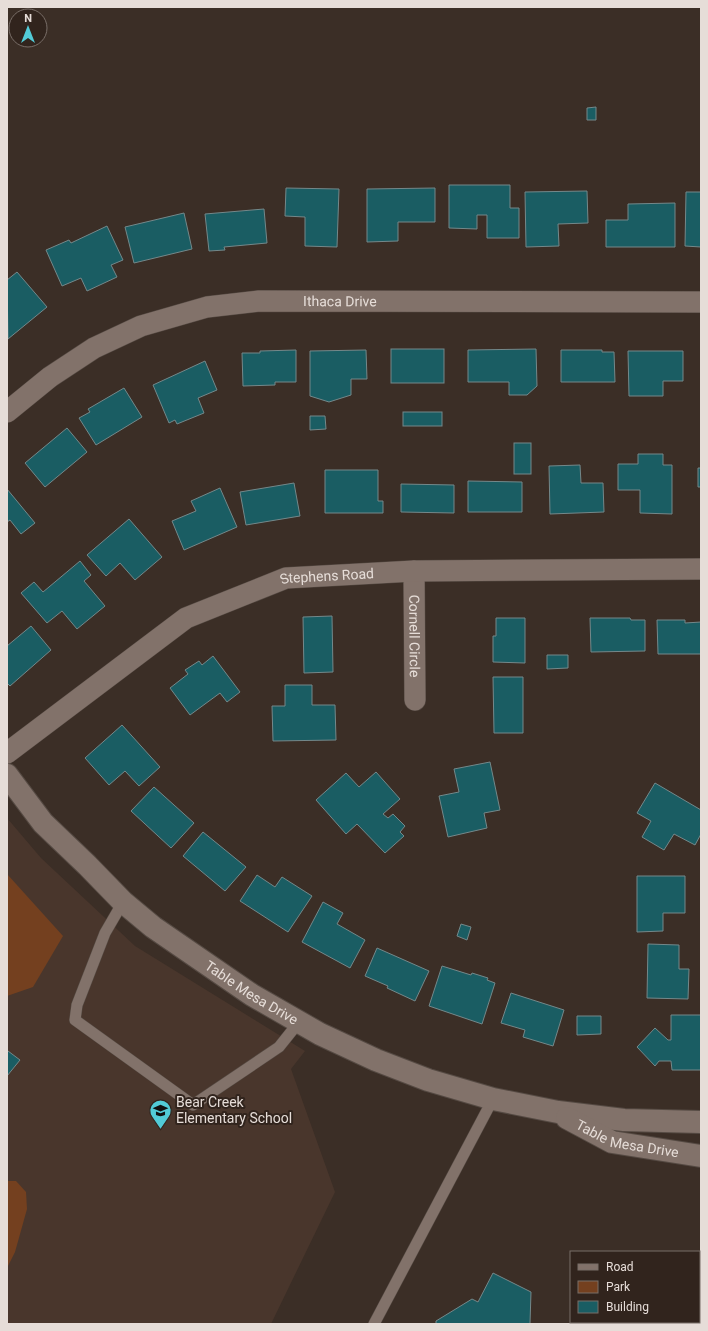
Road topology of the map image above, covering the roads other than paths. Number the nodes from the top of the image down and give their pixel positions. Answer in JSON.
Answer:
{"nodes":[{"id":1,"x":701,"y":302,"type":"edge"},
{"id":2,"x":7,"y":412,"type":"edge"},
{"id":3,"x":701,"y":569,"type":"edge"},
{"id":4,"x":414,"y":571,"type":"junction"},
{"id":5,"x":415,"y":700,"type":"dead end"},
{"id":6,"x":7,"y":753,"type":"edge"},
{"id":7,"x":7,"y":775,"type":"edge"},
{"id":8,"x":123,"y":902,"type":"junction"},
{"id":9,"x":299,"y":1022,"type":"junction"},
{"id":10,"x":493,"y":1099,"type":"junction"},
{"id":11,"x":558,"y":1112,"type":"junction"},
{"id":12,"x":701,"y":1122,"type":"edge"},
{"id":13,"x":701,"y":1156,"type":"edge"},
{"id":14,"x":374,"y":1324,"type":"edge"}],
"edges":[{"from":1,"to":2,"type":"street","name":"Ithaca Drive"},
{"from":3,"to":4,"type":"street","name":"Stephens Road"},
{"from":4,"to":5,"type":"street","name":"Cornell Circle"},
{"from":4,"to":6,"type":"street","name":"Stephens Road"},
{"from":7,"to":8,"type":"street","name":"Table Mesa Drive"},
{"from":8,"to":9,"type":"street","name":"Table Mesa Drive"},
{"from":8,"to":9,"type":"lane"},
{"from":9,"to":10,"type":"street","name":"Table Mesa Drive"},
{"from":10,"to":11,"type":"street","name":"Table Mesa Drive"},
{"from":10,"to":14,"type":"lane"},
{"from":11,"to":12,"type":"street","name":"Table Mesa Drive"},
{"from":11,"to":13,"type":"street","name":"Table Mesa Drive"}]}
